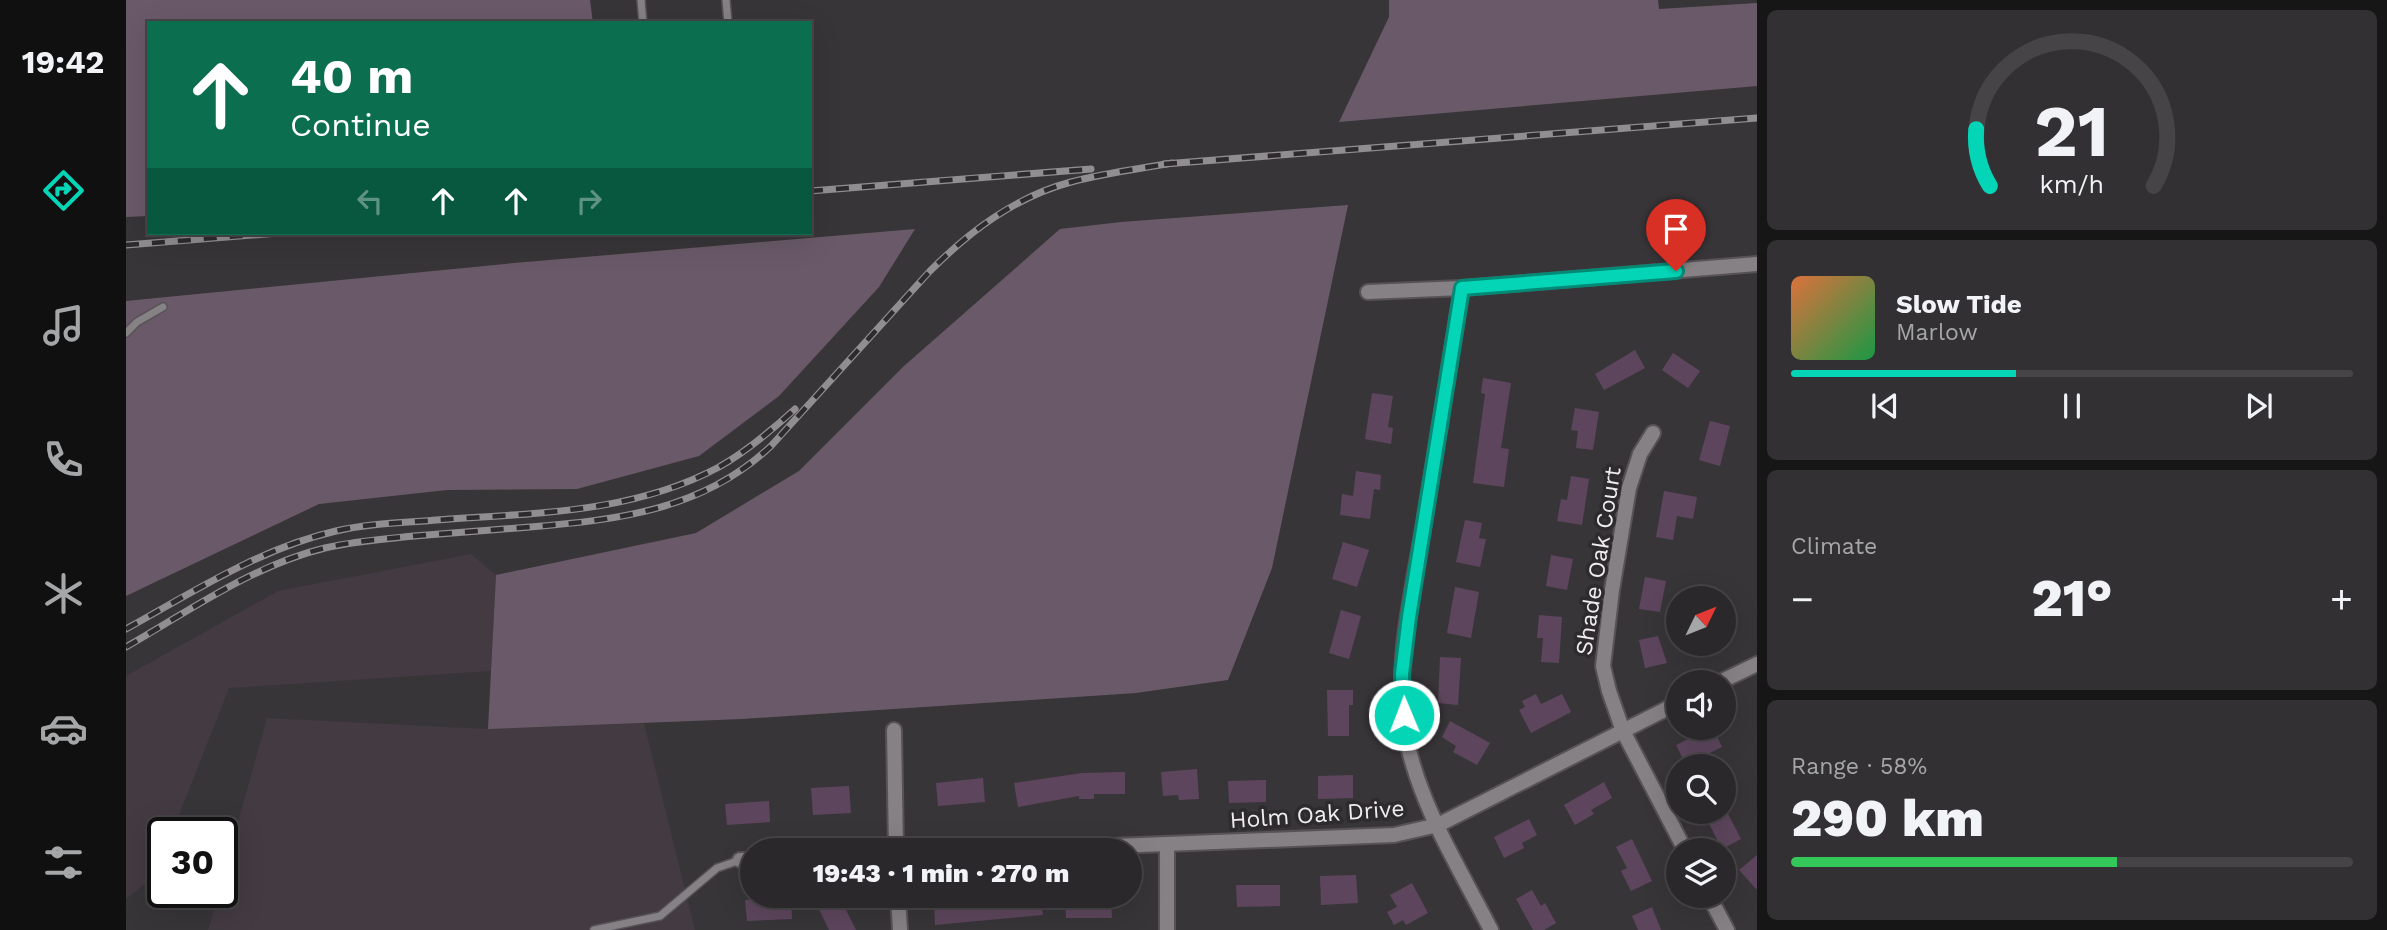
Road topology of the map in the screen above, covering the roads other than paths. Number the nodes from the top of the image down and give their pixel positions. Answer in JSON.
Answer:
{"nodes":[{"id":1,"x":641,"y":0,"type":"edge"},
{"id":2,"x":726,"y":0,"type":"edge"},
{"id":3,"x":643,"y":21,"type":"edge"},
{"id":4,"x":728,"y":21,"type":"edge"},
{"id":5,"x":1757,"y":264,"type":"edge"},
{"id":6,"x":1462,"y":288,"type":"junction"},
{"id":7,"x":1368,"y":292,"type":"dead end"},
{"id":8,"x":163,"y":307,"type":"dead end"},
{"id":9,"x":126,"y":333,"type":"edge"},
{"id":10,"x":1653,"y":432,"type":"dead end"},
{"id":11,"x":1757,"y":664,"type":"edge"},
{"id":12,"x":1736,"y":674,"type":"edge"},
{"id":13,"x":1666,"y":709,"type":"edge"},
{"id":14,"x":894,"y":730,"type":"dead end"},
{"id":15,"x":1623,"y":731,"type":"junction"},
{"id":16,"x":1438,"y":825,"type":"junction"},
{"id":17,"x":896,"y":838,"type":"edge"},
{"id":18,"x":1679,"y":838,"type":"edge"},
{"id":19,"x":1167,"y":844,"type":"junction"},
{"id":20,"x":1142,"y":845,"type":"edge"},
{"id":21,"x":740,"y":862,"type":"edge"},
{"id":22,"x":899,"y":908,"type":"edge"},
{"id":23,"x":1715,"y":908,"type":"edge"},
{"id":24,"x":594,"y":930,"type":"edge"},
{"id":25,"x":900,"y":930,"type":"edge"},
{"id":26,"x":1167,"y":930,"type":"edge"},
{"id":27,"x":1491,"y":930,"type":"edge"},
{"id":28,"x":1727,"y":930,"type":"edge"}],
"edges":[{"from":1,"to":3,"type":"lane"},
{"from":2,"to":4,"type":"lane"},
{"from":5,"to":6,"type":"street"},
{"from":6,"to":7,"type":"street"},
{"from":6,"to":16,"type":"street"},
{"from":8,"to":9,"type":"lane"},
{"from":10,"to":15,"type":"street","name":"Shade Oak Court"},
{"from":11,"to":12,"type":"street"},
{"from":13,"to":15,"type":"street","name":"Holm Oak Drive"},
{"from":14,"to":17,"type":"street"},
{"from":15,"to":16,"type":"street","name":"Holm Oak Drive"},
{"from":15,"to":18,"type":"street","name":"Shade Oak Court"},
{"from":16,"to":19,"type":"street","name":"Holm Oak Drive"},
{"from":16,"to":27,"type":"street"},
{"from":19,"to":20,"type":"street","name":"Holm Oak Drive"},
{"from":19,"to":26,"type":"street"},
{"from":21,"to":24,"type":"lane"},
{"from":22,"to":25,"type":"street"},
{"from":23,"to":28,"type":"street"}]}
